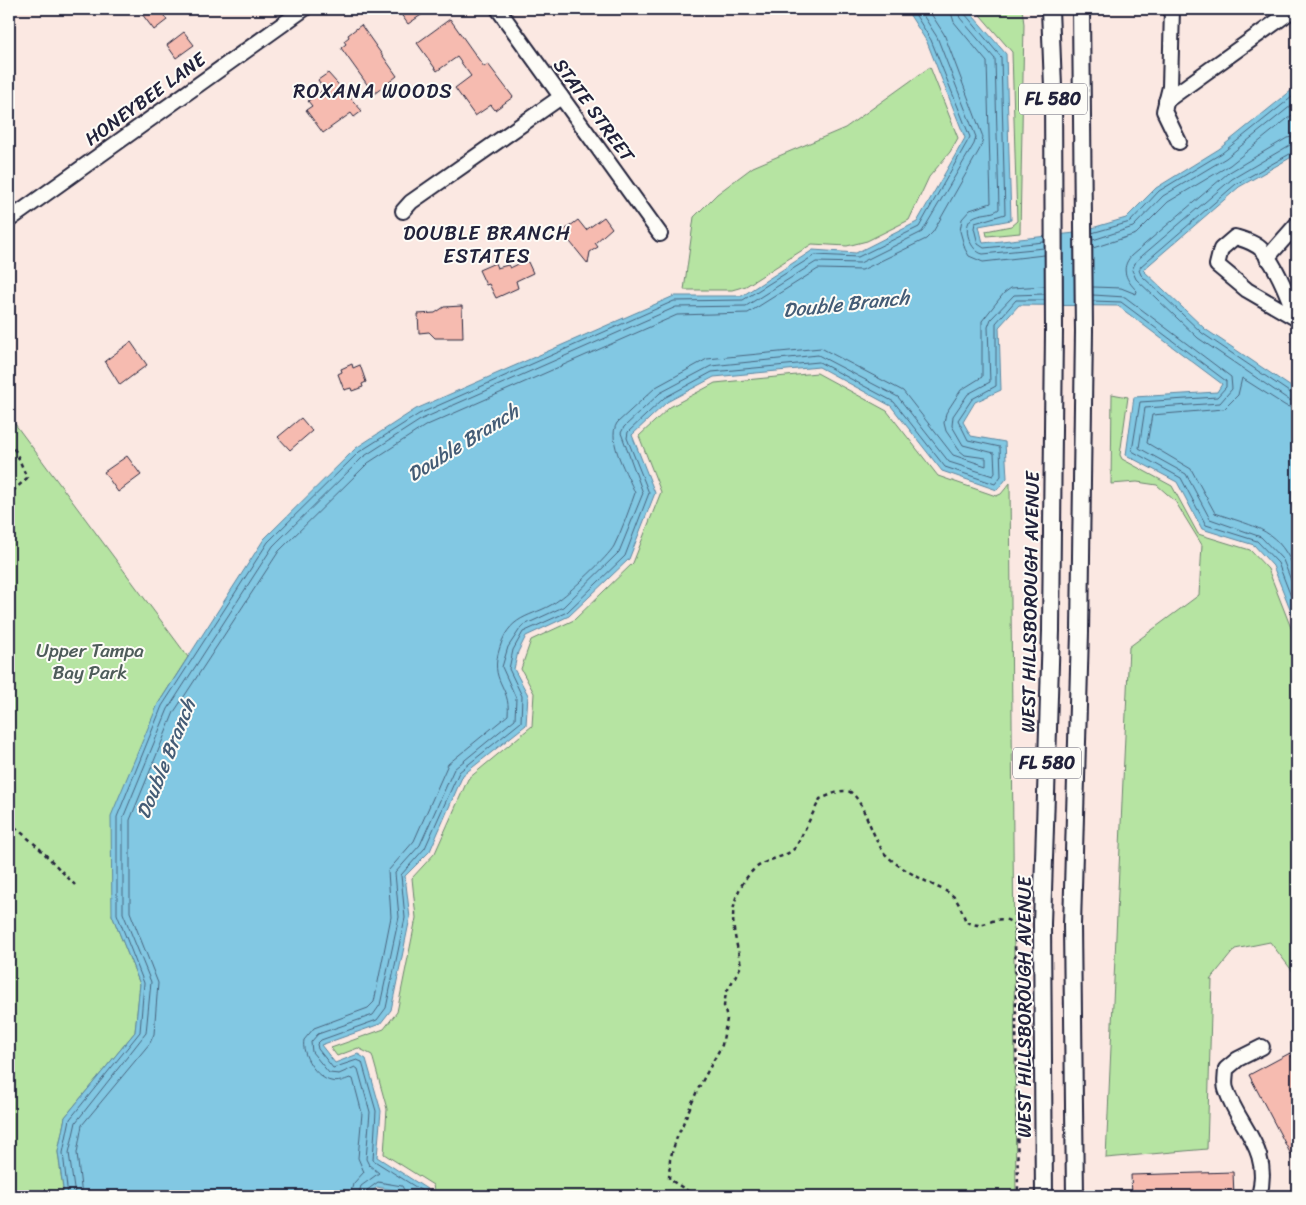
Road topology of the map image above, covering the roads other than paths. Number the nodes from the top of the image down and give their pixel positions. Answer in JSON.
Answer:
{"nodes":[{"id":1,"x":304,"y":9,"type":"edge"},
{"id":2,"x":498,"y":9,"type":"edge"},
{"id":3,"x":1050,"y":9,"type":"edge"},
{"id":4,"x":1081,"y":9,"type":"edge"},
{"id":5,"x":1172,"y":9,"type":"edge"},
{"id":6,"x":1294,"y":9,"type":"edge"},
{"id":7,"x":561,"y":97,"type":"junction"},
{"id":8,"x":1166,"y":101,"type":"junction"},
{"id":9,"x":1179,"y":142,"type":"dead end"},
{"id":10,"x":404,"y":210,"type":"dead end"},
{"id":11,"x":9,"y":220,"type":"edge"},
{"id":12,"x":1297,"y":224,"type":"edge"},
{"id":13,"x":660,"y":234,"type":"dead end"},
{"id":14,"x":1267,"y":258,"type":"junction"},
{"id":15,"x":1297,"y":319,"type":"edge"},
{"id":16,"x":1262,"y":1047,"type":"dead end"},
{"id":17,"x":1044,"y":1196,"type":"edge"},
{"id":18,"x":1075,"y":1196,"type":"edge"},
{"id":19,"x":1259,"y":1196,"type":"edge"}],
"edges":[{"from":1,"to":11,"type":"street","name":"HONEYBEE LANE"},
{"from":2,"to":7,"type":"street","name":"STATE STREET"},
{"from":3,"to":17,"type":"main road","name":"WEST HILLSBOROUGH AVENUE","number":"FL 580"},
{"from":4,"to":18,"type":"main road","number":"FL 580"},
{"from":5,"to":8,"type":"street"},
{"from":6,"to":8,"type":"street"},
{"from":7,"to":10,"type":"street"},
{"from":7,"to":13,"type":"street","name":"STATE STREET"},
{"from":8,"to":9,"type":"street"},
{"from":12,"to":14,"type":"street"},
{"from":14,"to":15,"type":"street"},
{"from":14,"to":15,"type":"street"},
{"from":16,"to":19,"type":"street"}]}
